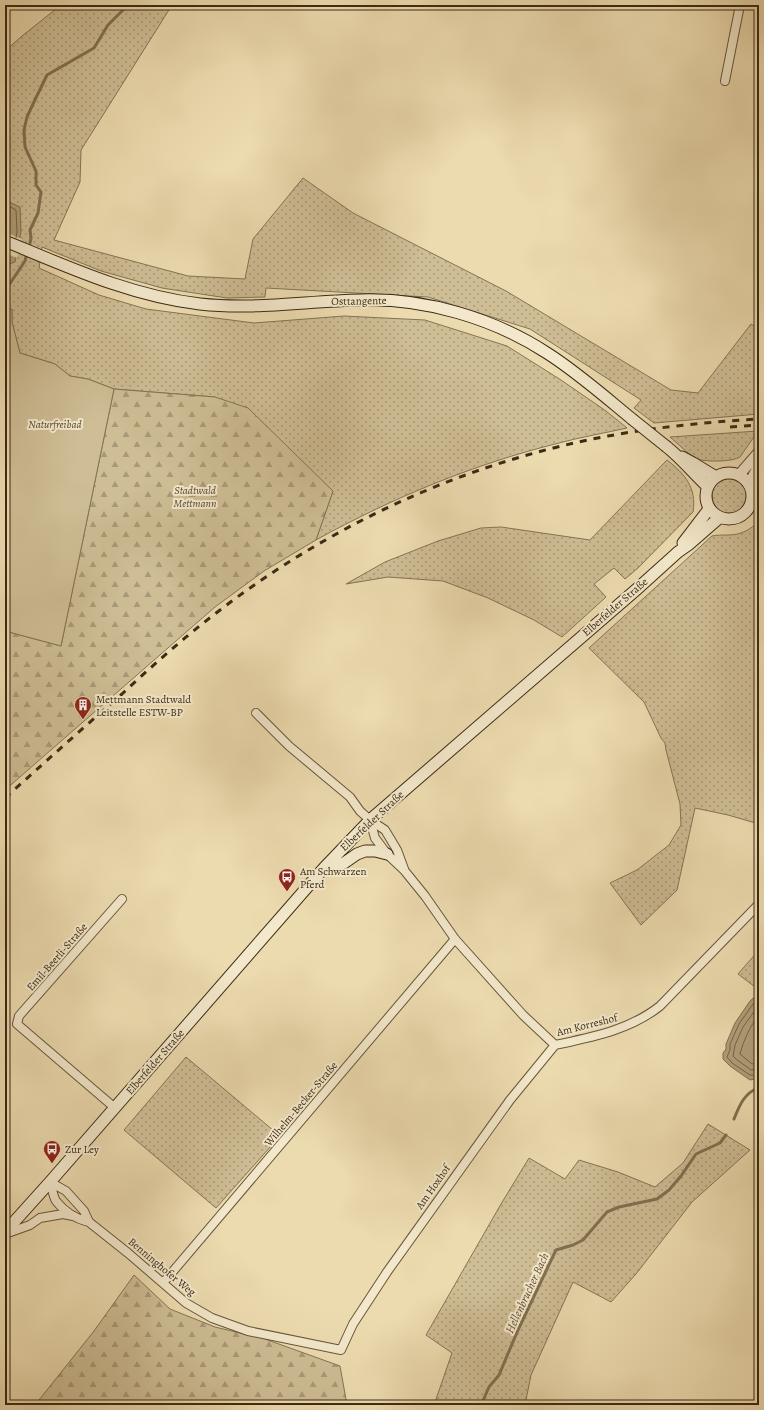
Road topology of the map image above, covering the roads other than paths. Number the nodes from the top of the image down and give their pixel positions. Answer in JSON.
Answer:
{"nodes":[{"id":1,"x":740,"y":5,"type":"edge"},
{"id":2,"x":724,"y":81,"type":"dead end"},
{"id":3,"x":5,"y":241,"type":"edge"},
{"id":4,"x":759,"y":452,"type":"edge"},
{"id":5,"x":678,"y":456,"type":"junction"},
{"id":6,"x":759,"y":465,"type":"edge"},
{"id":7,"x":739,"y":475,"type":"junction"},
{"id":8,"x":716,"y":477,"type":"junction"},
{"id":9,"x":749,"y":484,"type":"junction"},
{"id":10,"x":708,"y":487,"type":"junction"},
{"id":11,"x":709,"y":508,"type":"junction"},
{"id":12,"x":720,"y":518,"type":"junction"},
{"id":13,"x":678,"y":552,"type":"junction"},
{"id":14,"x":256,"y":713,"type":"dead end"},
{"id":15,"x":370,"y":820,"type":"junction"},
{"id":16,"x":388,"y":854,"type":"junction"},
{"id":17,"x":324,"y":868,"type":"junction"},
{"id":18,"x":404,"y":870,"type":"junction"},
{"id":19,"x":122,"y":899,"type":"dead end"},
{"id":20,"x":759,"y":904,"type":"edge"},
{"id":21,"x":456,"y":939,"type":"junction"},
{"id":22,"x":555,"y":1045,"type":"junction"},
{"id":23,"x":114,"y":1108,"type":"junction"},
{"id":24,"x":50,"y":1182,"type":"junction"},
{"id":25,"x":73,"y":1216,"type":"junction"},
{"id":26,"x":89,"y":1222,"type":"junction"},
{"id":27,"x":5,"y":1233,"type":"edge"},
{"id":28,"x":162,"y":1283,"type":"junction"},
{"id":29,"x":341,"y":1350,"type":"joint"}],
"edges":[{"from":1,"to":2,"type":"street"},
{"from":3,"to":5,"type":"main road","name":"Osttangente","bridge":true},
{"from":4,"to":7,"type":"street"},
{"from":5,"to":8,"type":"main road","name":"Osttangente"},
{"from":5,"to":10,"type":"main road","name":"Osttangente"},
{"from":6,"to":9,"type":"street"},
{"from":7,"to":8,"type":"main road"},
{"from":7,"to":9,"type":"main road"},
{"from":8,"to":10,"type":"main road"},
{"from":9,"to":12,"type":"main road"},
{"from":10,"to":11,"type":"main road"},
{"from":11,"to":12,"type":"main road"},
{"from":11,"to":13,"type":"main road","name":"Elberfelder Straße"},
{"from":12,"to":13,"type":"main road","name":"Elberfelder Straße"},
{"from":13,"to":15,"type":"main road","name":"Elberfelder Straße"},
{"from":14,"to":15,"type":"street"},
{"from":15,"to":16,"type":"street","name":"Am Korreshof"},
{"from":15,"to":17,"type":"main road","name":"Elberfelder Straße"},
{"from":15,"to":18,"type":"street","name":"Am Korreshof"},
{"from":16,"to":17,"type":"main road"},
{"from":16,"to":18,"type":"street","name":"Am Korreshof"},
{"from":17,"to":23,"type":"main road","name":"Elberfelder Straße"},
{"from":18,"to":21,"type":"street","name":"Am Korreshof"},
{"from":19,"to":23,"type":"street","name":"Emil-Beerli-Straße"},
{"from":20,"to":22,"type":"street","name":"Am Korreshof"},
{"from":21,"to":22,"type":"street","name":"Am Korreshof"},
{"from":21,"to":28,"type":"street","name":"Wilhelm-Becker-Straße"},
{"from":22,"to":29,"type":"street","name":"Am Hoxhof"},
{"from":23,"to":24,"type":"main road","name":"Elberfelder Straße"},
{"from":24,"to":25,"type":"street","name":"Benninghofer Weg"},
{"from":24,"to":26,"type":"street","name":"Benninghofer Weg"},
{"from":24,"to":27,"type":"main road","name":"Elberfelder Straße"},
{"from":25,"to":26,"type":"street","name":"Benninghofer Weg"},
{"from":25,"to":27,"type":"street","name":"Benninghofer Weg"},
{"from":26,"to":28,"type":"street","name":"Benninghofer Weg"},
{"from":28,"to":29,"type":"street","name":"Benninghofer Weg"}]}
